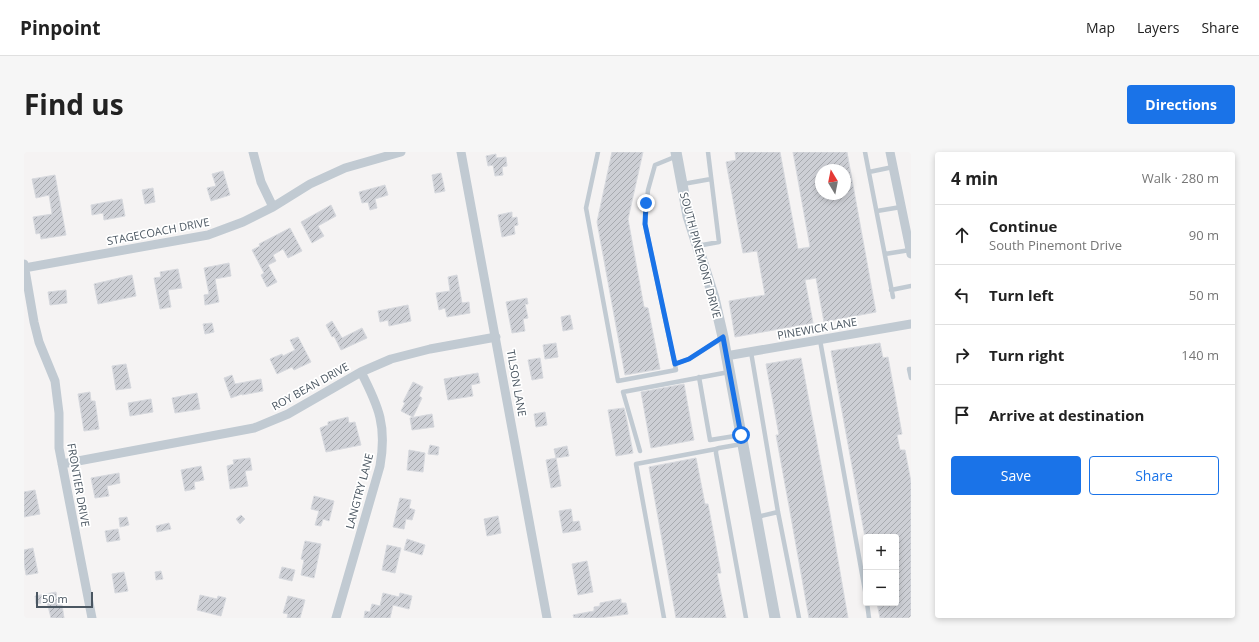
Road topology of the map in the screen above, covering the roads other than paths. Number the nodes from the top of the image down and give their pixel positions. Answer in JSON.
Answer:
{"nodes":[{"id":1,"x":253,"y":152,"type":"edge"},
{"id":2,"x":401,"y":152,"type":"edge"},
{"id":3,"x":461,"y":152,"type":"edge"},
{"id":4,"x":598,"y":152,"type":"edge"},
{"id":5,"x":708,"y":152,"type":"edge"},
{"id":6,"x":865,"y":152,"type":"edge"},
{"id":7,"x":890,"y":152,"type":"edge"},
{"id":8,"x":677,"y":154,"type":"edge"},
{"id":9,"x":893,"y":167,"type":"junction"},
{"id":10,"x":869,"y":172,"type":"junction"},
{"id":11,"x":711,"y":179,"type":"junction"},
{"id":12,"x":682,"y":184,"type":"junction"},
{"id":13,"x":273,"y":207,"type":"junction"},
{"id":14,"x":901,"y":207,"type":"junction"},
{"id":15,"x":876,"y":211,"type":"junction"},
{"id":16,"x":908,"y":224,"type":"edge"},
{"id":17,"x":697,"y":246,"type":"junction"},
{"id":18,"x":911,"y":252,"type":"edge"},
{"id":19,"x":885,"y":254,"type":"junction"},
{"id":20,"x":24,"y":267,"type":"edge"},
{"id":21,"x":911,"y":286,"type":"edge"},
{"id":22,"x":892,"y":290,"type":"junction"},
{"id":23,"x":893,"y":296,"type":"dead end"},
{"id":24,"x":911,"y":324,"type":"edge"},
{"id":25,"x":496,"y":337,"type":"junction"},
{"id":26,"x":723,"y":337,"type":"junction"},
{"id":27,"x":820,"y":340,"type":"junction"},
{"id":28,"x":751,"y":352,"type":"junction"},
{"id":29,"x":726,"y":356,"type":"junction"},
{"id":30,"x":675,"y":364,"type":"junction"},
{"id":31,"x":911,"y":368,"type":"edge"},
{"id":32,"x":361,"y":372,"type":"junction"},
{"id":33,"x":729,"y":372,"type":"junction"},
{"id":34,"x":699,"y":377,"type":"junction"},
{"id":35,"x":911,"y":378,"type":"edge"},
{"id":36,"x":742,"y":439,"type":"junction"},
{"id":37,"x":716,"y":449,"type":"junction"},
{"id":38,"x":640,"y":451,"type":"dead end"},
{"id":39,"x":62,"y":464,"type":"junction"},
{"id":40,"x":778,"y":512,"type":"junction"},
{"id":41,"x":757,"y":516,"type":"junction"},
{"id":42,"x":863,"y":579,"type":"edge"},
{"id":43,"x":867,"y":606,"type":"edge"},
{"id":44,"x":92,"y":618,"type":"edge"},
{"id":45,"x":336,"y":618,"type":"edge"},
{"id":46,"x":547,"y":618,"type":"edge"},
{"id":47,"x":664,"y":618,"type":"edge"},
{"id":48,"x":746,"y":618,"type":"edge"},
{"id":49,"x":775,"y":618,"type":"edge"},
{"id":50,"x":799,"y":618,"type":"edge"},
{"id":51,"x":869,"y":618,"type":"edge"}],
"edges":[{"from":1,"to":13,"type":"street"},
{"from":2,"to":13,"type":"street","name":"STAGECOACH DRIVE"},
{"from":3,"to":25,"type":"street","name":"TILSON LANE"},
{"from":4,"to":30,"type":"lane"},
{"from":5,"to":11,"type":"lane"},
{"from":6,"to":10,"type":"lane"},
{"from":7,"to":9,"type":"street"},
{"from":8,"to":12,"type":"street","name":"SOUTH PINEMONT DRIVE"},
{"from":8,"to":30,"type":"lane"},
{"from":9,"to":10,"type":"lane"},
{"from":9,"to":14,"type":"street"},
{"from":10,"to":15,"type":"lane"},
{"from":11,"to":12,"type":"lane"},
{"from":11,"to":17,"type":"lane"},
{"from":12,"to":17,"type":"street","name":"SOUTH PINEMONT DRIVE"},
{"from":13,"to":20,"type":"street","name":"STAGECOACH DRIVE"},
{"from":14,"to":15,"type":"lane"},
{"from":14,"to":16,"type":"street"},
{"from":15,"to":19,"type":"lane"},
{"from":16,"to":18,"type":"street"},
{"from":17,"to":26,"type":"street","name":"SOUTH PINEMONT DRIVE"},
{"from":18,"to":19,"type":"lane"},
{"from":19,"to":22,"type":"lane"},
{"from":20,"to":39,"type":"street","name":"FRONTIER DRIVE"},
{"from":21,"to":22,"type":"lane"},
{"from":22,"to":23,"type":"lane"},
{"from":24,"to":27,"type":"street","name":"PINEWICK LANE"},
{"from":25,"to":32,"type":"street","name":"ROY BEAN DRIVE"},
{"from":25,"to":46,"type":"street","name":"TILSON LANE"},
{"from":26,"to":29,"type":"street","name":"SOUTH PINEMONT DRIVE"},
{"from":26,"to":30,"type":"lane"},
{"from":27,"to":28,"type":"street","name":"PINEWICK LANE"},
{"from":27,"to":42,"type":"lane"},
{"from":28,"to":29,"type":"street","name":"PINEWICK LANE"},
{"from":28,"to":40,"type":"lane"},
{"from":29,"to":33,"type":"street","name":"SOUTH PINEMONT DRIVE"},
{"from":31,"to":35,"type":"lane"},
{"from":32,"to":39,"type":"street","name":"ROY BEAN DRIVE"},
{"from":32,"to":45,"type":"street","name":"LANGTRY LANE"},
{"from":33,"to":34,"type":"lane"},
{"from":33,"to":36,"type":"street","name":"SOUTH PINEMONT DRIVE"},
{"from":34,"to":36,"type":"lane"},
{"from":34,"to":38,"type":"lane"},
{"from":36,"to":37,"type":"lane"},
{"from":36,"to":41,"type":"street","name":"SOUTH PINEMONT DRIVE"},
{"from":37,"to":47,"type":"lane"},
{"from":37,"to":48,"type":"lane"},
{"from":39,"to":44,"type":"street","name":"FRONTIER DRIVE"},
{"from":40,"to":41,"type":"lane"},
{"from":40,"to":50,"type":"lane"},
{"from":41,"to":49,"type":"street","name":"SOUTH PINEMONT DRIVE"},
{"from":43,"to":51,"type":"lane"}]}
